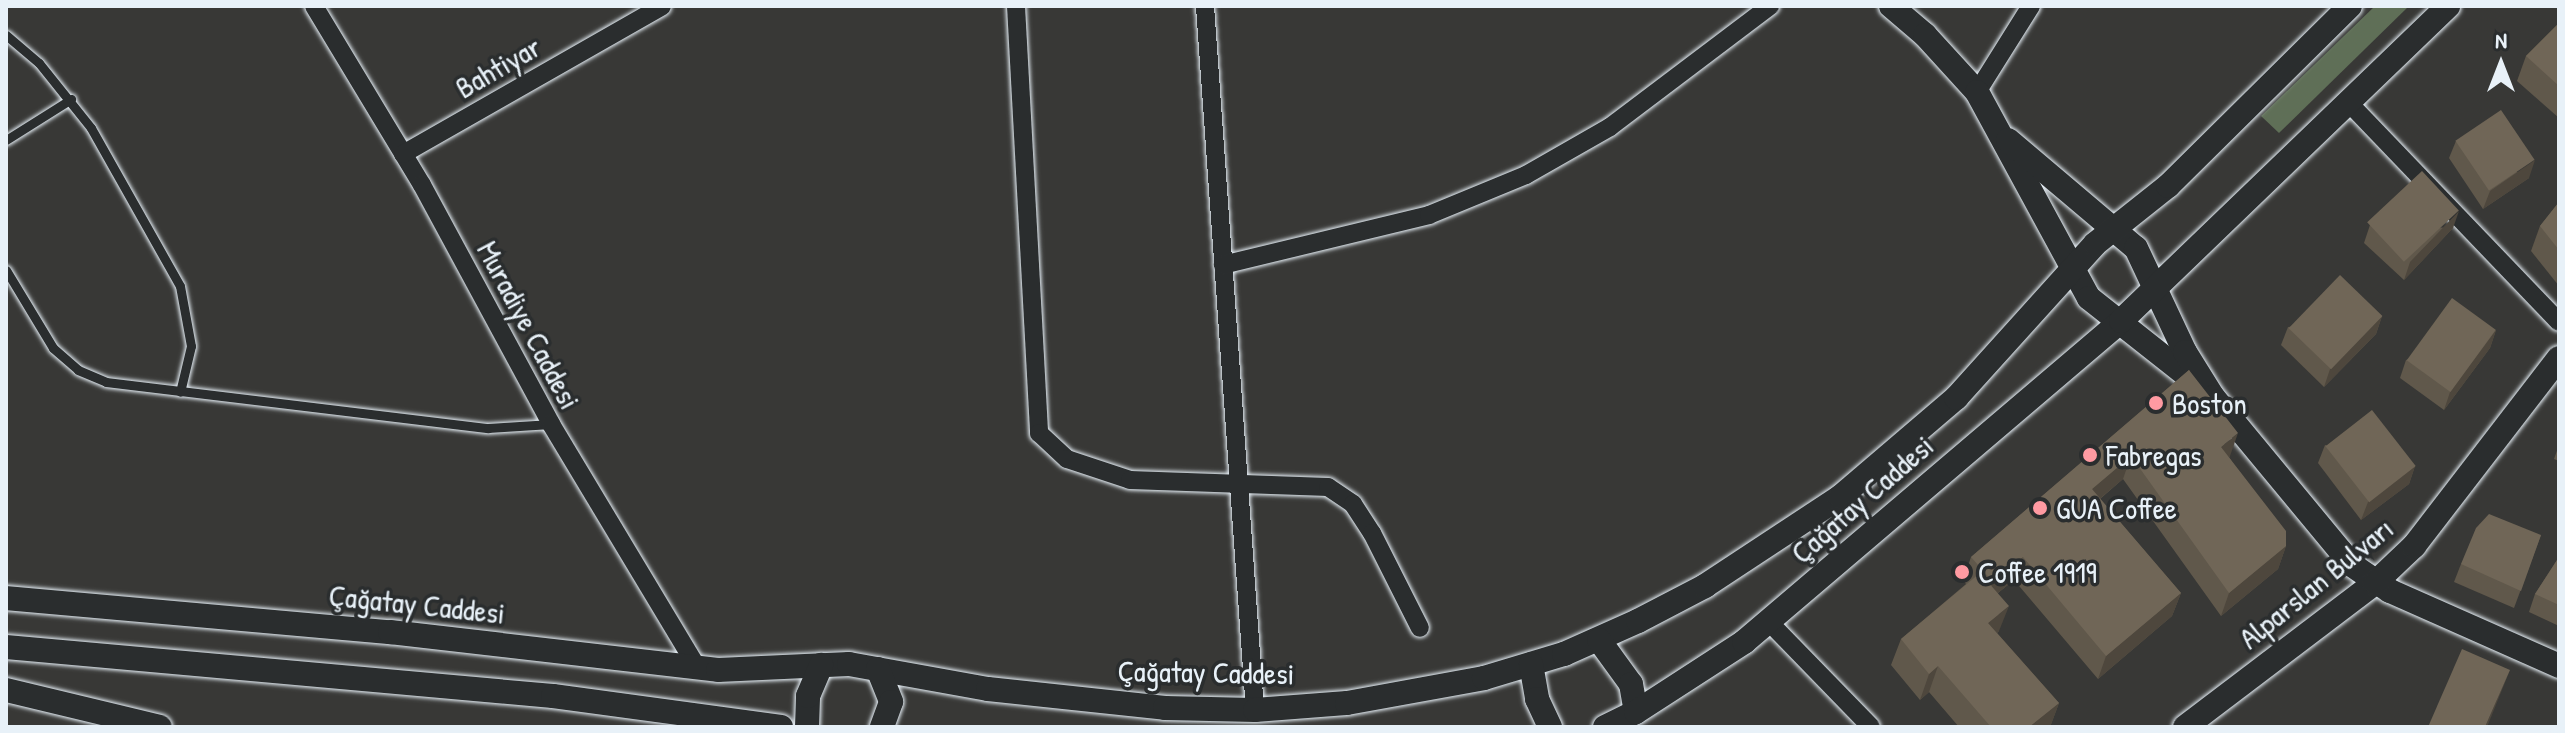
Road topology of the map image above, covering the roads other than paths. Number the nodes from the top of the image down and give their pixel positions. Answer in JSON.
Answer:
{"nodes":[{"id":1,"x":314,"y":6,"type":"edge"},
{"id":2,"x":662,"y":6,"type":"edge"},
{"id":3,"x":1016,"y":6,"type":"edge"},
{"id":4,"x":1205,"y":6,"type":"edge"},
{"id":5,"x":1770,"y":6,"type":"edge"},
{"id":6,"x":1891,"y":6,"type":"edge"},
{"id":7,"x":2031,"y":6,"type":"edge"},
{"id":8,"x":2350,"y":6,"type":"edge"},
{"id":9,"x":2448,"y":6,"type":"edge"},
{"id":10,"x":6,"y":35,"type":"edge"},
{"id":11,"x":1977,"y":92,"type":"junction"},
{"id":12,"x":71,"y":99,"type":"junction"},
{"id":13,"x":2349,"y":103,"type":"junction"},
{"id":14,"x":6,"y":140,"type":"edge"},
{"id":15,"x":2008,"y":140,"type":"junction"},
{"id":16,"x":403,"y":154,"type":"junction"},
{"id":17,"x":2115,"y":229,"type":"junction"},
{"id":18,"x":1223,"y":265,"type":"junction"},
{"id":19,"x":2072,"y":268,"type":"junction"},
{"id":20,"x":6,"y":270,"type":"edge"},
{"id":21,"x":2156,"y":288,"type":"junction"},
{"id":22,"x":2121,"y":321,"type":"junction"},
{"id":23,"x":2559,"y":322,"type":"edge"},
{"id":24,"x":2559,"y":358,"type":"edge"},
{"id":25,"x":180,"y":392,"type":"junction"},
{"id":26,"x":2213,"y":397,"type":"junction"},
{"id":27,"x":551,"y":424,"type":"junction"},
{"id":28,"x":1239,"y":484,"type":"junction"},
{"id":29,"x":2375,"y":583,"type":"junction"},
{"id":30,"x":6,"y":598,"type":"edge"},
{"id":31,"x":1769,"y":622,"type":"junction"},
{"id":32,"x":1420,"y":628,"type":"dead end"},
{"id":33,"x":1599,"y":640,"type":"junction"},
{"id":34,"x":6,"y":647,"type":"edge"},
{"id":35,"x":1531,"y":664,"type":"junction"},
{"id":36,"x":821,"y":665,"type":"junction"},
{"id":37,"x":2559,"y":666,"type":"edge"},
{"id":38,"x":698,"y":669,"type":"junction"},
{"id":39,"x":878,"y":669,"type":"junction"},
{"id":40,"x":6,"y":690,"type":"edge"},
{"id":41,"x":1255,"y":710,"type":"junction"},
{"id":42,"x":1636,"y":712,"type":"junction"},
{"id":43,"x":160,"y":727,"type":"edge"},
{"id":44,"x":781,"y":727,"type":"edge"},
{"id":45,"x":807,"y":727,"type":"edge"},
{"id":46,"x":882,"y":727,"type":"edge"},
{"id":47,"x":1550,"y":727,"type":"edge"},
{"id":48,"x":1605,"y":727,"type":"edge"},
{"id":49,"x":1871,"y":727,"type":"edge"},
{"id":50,"x":2185,"y":727,"type":"edge"}],
"edges":[{"from":1,"to":16,"type":"street","name":"Muradiye Caddesi"},
{"from":2,"to":16,"type":"street","name":"Bahtiyar"},
{"from":3,"to":28,"type":"street"},
{"from":4,"to":18,"type":"street"},
{"from":5,"to":18,"type":"street"},
{"from":6,"to":11,"type":"main road"},
{"from":7,"to":11,"type":"street"},
{"from":8,"to":17,"type":"main road","name":"Çağatay Caddesi"},
{"from":9,"to":13,"type":"main road","name":"Çağatay Caddesi"},
{"from":10,"to":12,"type":"lane"},
{"from":11,"to":15,"type":"main road"},
{"from":12,"to":14,"type":"lane"},
{"from":12,"to":25,"type":"lane"},
{"from":13,"to":21,"type":"main road","name":"Çağatay Caddesi"},
{"from":13,"to":23,"type":"street"},
{"from":15,"to":17,"type":"main road"},
{"from":15,"to":19,"type":"main road"},
{"from":16,"to":27,"type":"street","name":"Muradiye Caddesi"},
{"from":17,"to":19,"type":"main road","name":"Çağatay Caddesi"},
{"from":17,"to":21,"type":"main road"},
{"from":18,"to":28,"type":"street"},
{"from":19,"to":22,"type":"main road"},
{"from":19,"to":33,"type":"main road","name":"Çağatay Caddesi"},
{"from":20,"to":25,"type":"lane"},
{"from":21,"to":22,"type":"main road","name":"Çağatay Caddesi"},
{"from":21,"to":26,"type":"main road"},
{"from":22,"to":26,"type":"main road"},
{"from":22,"to":31,"type":"main road","name":"Çağatay Caddesi"},
{"from":24,"to":29,"type":"main road","name":"Alparslan Bulvarı"},
{"from":25,"to":27,"type":"lane"},
{"from":26,"to":29,"type":"main road"},
{"from":27,"to":38,"type":"street","name":"Muradiye Caddesi"},
{"from":28,"to":32,"type":"street"},
{"from":28,"to":41,"type":"street"},
{"from":29,"to":37,"type":"main road"},
{"from":29,"to":50,"type":"main road","name":"Alparslan Bulvarı"},
{"from":30,"to":38,"type":"main road","name":"Çağatay Caddesi"},
{"from":31,"to":42,"type":"main road","name":"Çağatay Caddesi"},
{"from":31,"to":49,"type":"street"},
{"from":33,"to":35,"type":"main road","name":"Çağatay Caddesi"},
{"from":33,"to":42,"type":"main road"},
{"from":34,"to":44,"type":"main road"},
{"from":35,"to":41,"type":"main road","name":"Çağatay Caddesi"},
{"from":35,"to":47,"type":"main road"},
{"from":36,"to":38,"type":"main road","name":"Çağatay Caddesi"},
{"from":36,"to":39,"type":"main road","name":"Çağatay Caddesi"},
{"from":36,"to":45,"type":"main road"},
{"from":39,"to":41,"type":"main road","name":"Çağatay Caddesi"},
{"from":39,"to":46,"type":"main road"},
{"from":40,"to":43,"type":"main road"},
{"from":42,"to":48,"type":"main road","name":"Çağatay Caddesi"}]}
